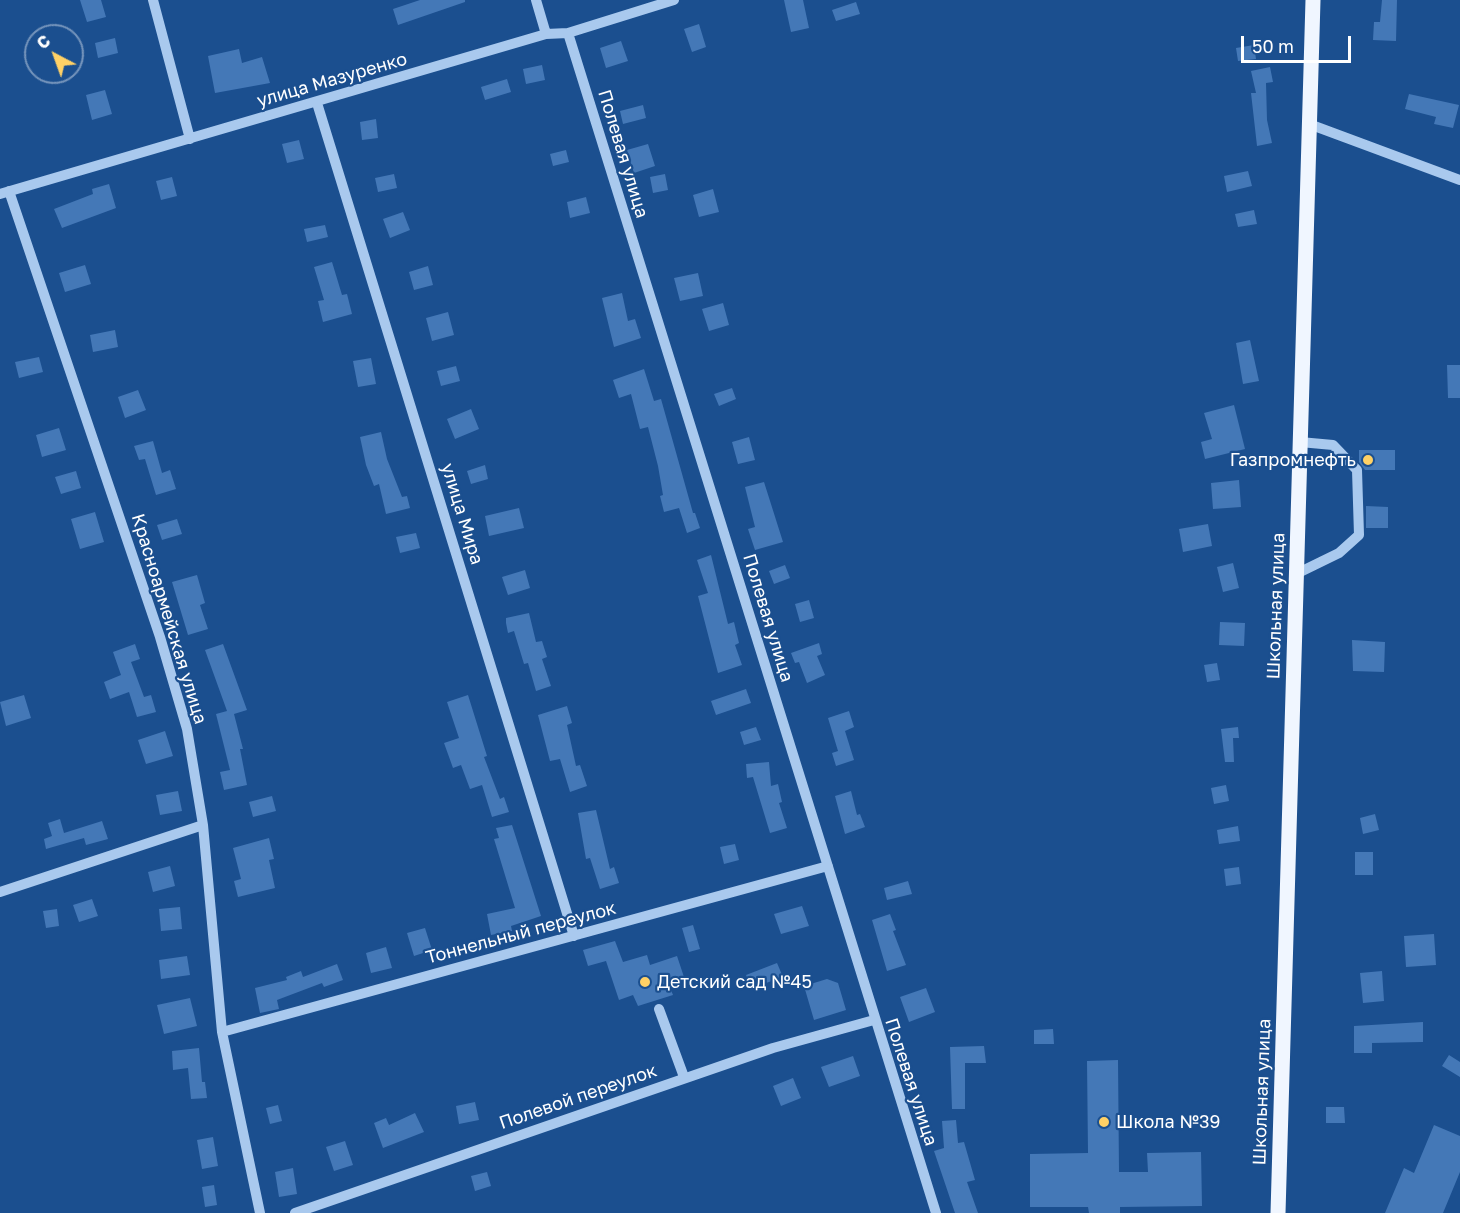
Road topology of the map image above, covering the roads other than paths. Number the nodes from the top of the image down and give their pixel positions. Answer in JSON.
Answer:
{"nodes":[{"id":1,"x":153,"y":0,"type":"edge"},
{"id":2,"x":536,"y":0,"type":"edge"},
{"id":3,"x":674,"y":0,"type":"edge"},
{"id":4,"x":1313,"y":0,"type":"edge"},
{"id":5,"x":546,"y":33,"type":"junction"},
{"id":6,"x":568,"y":33,"type":"junction"},
{"id":7,"x":317,"y":103,"type":"junction"},
{"id":8,"x":1309,"y":124,"type":"junction"},
{"id":9,"x":190,"y":139,"type":"junction"},
{"id":10,"x":1460,"y":180,"type":"edge"},
{"id":11,"x":5,"y":193,"type":"edge"},
{"id":12,"x":1300,"y":442,"type":"junction"},
{"id":13,"x":1296,"y":574,"type":"junction"},
{"id":14,"x":203,"y":825,"type":"junction"},
{"id":15,"x":828,"y":866,"type":"junction"},
{"id":16,"x":0,"y":892,"type":"edge"},
{"id":17,"x":574,"y":936,"type":"junction"},
{"id":18,"x":659,"y":1010,"type":"dead end"},
{"id":19,"x":874,"y":1020,"type":"junction"},
{"id":20,"x":222,"y":1032,"type":"junction"},
{"id":21,"x":684,"y":1077,"type":"junction"},
{"id":22,"x":260,"y":1213,"type":"edge"},
{"id":23,"x":295,"y":1213,"type":"edge"},
{"id":24,"x":936,"y":1213,"type":"edge"},
{"id":25,"x":1278,"y":1213,"type":"edge"}],
"edges":[{"from":1,"to":9,"type":"street"},
{"from":2,"to":5,"type":"street"},
{"from":3,"to":6,"type":"street","name":"улица Мазуренко"},
{"from":4,"to":8,"type":"main road","name":"Школьная улица"},
{"from":5,"to":6,"type":"street","name":"улица Мазуренко"},
{"from":5,"to":7,"type":"street","name":"улица Мазуренко"},
{"from":6,"to":15,"type":"street","name":"Полевая улица"},
{"from":7,"to":9,"type":"street","name":"улица Мазуренко"},
{"from":7,"to":17,"type":"street","name":"улица Мира"},
{"from":8,"to":10,"type":"street"},
{"from":8,"to":12,"type":"main road","name":"Школьная улица"},
{"from":9,"to":11,"type":"street","name":"улица Мазуренко"},
{"from":11,"to":14,"type":"street","name":"Красноармейская улица"},
{"from":12,"to":13,"type":"main road","name":"Школьная улица"},
{"from":12,"to":13,"type":"street"},
{"from":13,"to":25,"type":"main road","name":"Школьная улица"},
{"from":14,"to":16,"type":"street"},
{"from":14,"to":20,"type":"street","name":"Красноармейская улица"},
{"from":15,"to":17,"type":"street","name":"Тоннельный переулок"},
{"from":15,"to":19,"type":"street","name":"Полевая улица"},
{"from":17,"to":20,"type":"street","name":"Тоннельный переулок"},
{"from":18,"to":21,"type":"street"},
{"from":19,"to":21,"type":"street","name":"Полевой переулок"},
{"from":19,"to":24,"type":"street","name":"Полевая улица"},
{"from":20,"to":22,"type":"street","name":"Красноармейская улица"},
{"from":21,"to":23,"type":"street","name":"Полевой переулок"}]}
